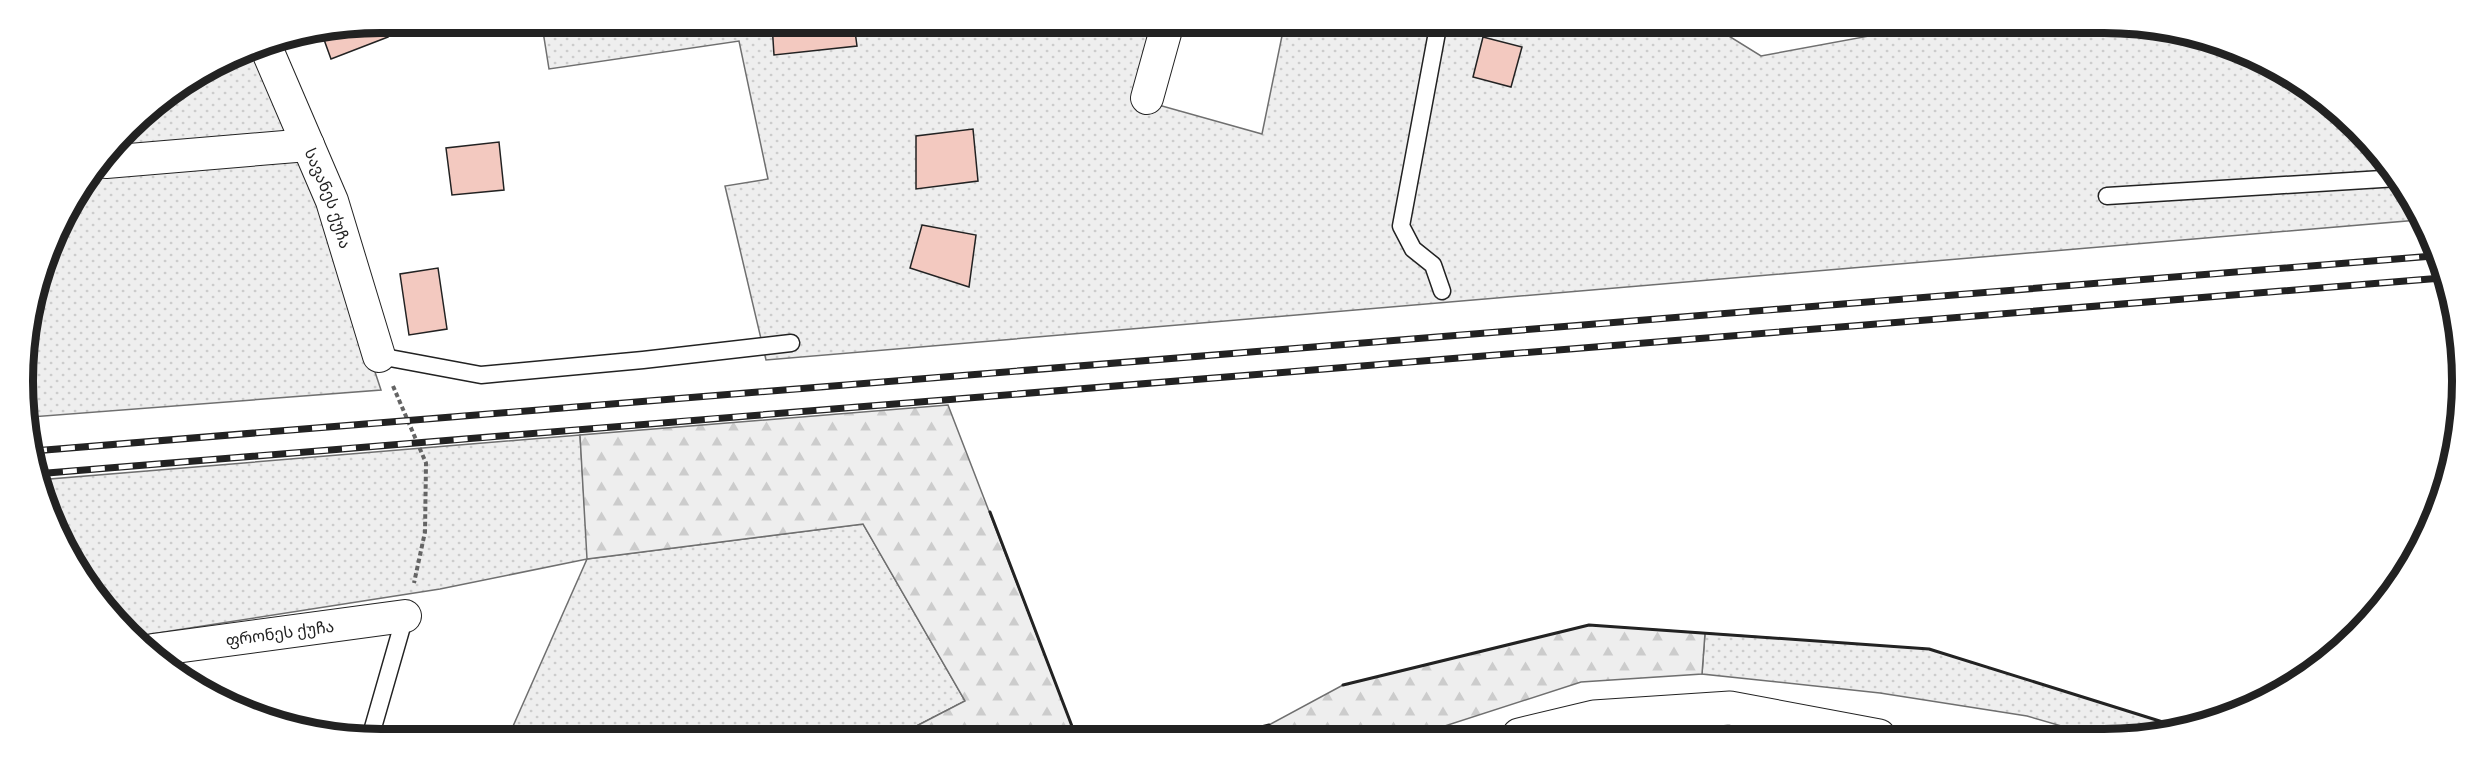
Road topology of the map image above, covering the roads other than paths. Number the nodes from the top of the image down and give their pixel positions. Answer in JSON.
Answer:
{"nodes":[{"id":1,"x":1165,"y":33,"type":"edge"},
{"id":2,"x":1437,"y":33,"type":"edge"},
{"id":3,"x":268,"y":51,"type":"edge"},
{"id":4,"x":1147,"y":98,"type":"dead end"},
{"id":5,"x":308,"y":145,"type":"junction"},
{"id":6,"x":111,"y":162,"type":"edge"},
{"id":7,"x":2387,"y":179,"type":"edge"},
{"id":8,"x":2107,"y":196,"type":"dead end"},
{"id":9,"x":1442,"y":291,"type":"dead end"},
{"id":10,"x":791,"y":343,"type":"dead end"},
{"id":11,"x":379,"y":356,"type":"joint"},
{"id":12,"x":405,"y":616,"type":"joint"},
{"id":13,"x":159,"y":649,"type":"edge"},
{"id":14,"x":373,"y":729,"type":"edge"},
{"id":15,"x":1544,"y":729,"type":"edge"},
{"id":16,"x":1842,"y":729,"type":"edge"}],
"edges":[{"from":1,"to":4,"type":"street"},
{"from":2,"to":9,"type":"lane"},
{"from":3,"to":5,"type":"street","name":"სავანეს ქუჩა"},
{"from":5,"to":6,"type":"street"},
{"from":5,"to":11,"type":"street","name":"სავანეს ქუჩა"},
{"from":7,"to":8,"type":"lane"},
{"from":10,"to":11,"type":"lane"},
{"from":12,"to":13,"type":"street","name":"ფრონეს ქუჩა"},
{"from":12,"to":14,"type":"lane"},
{"from":15,"to":16,"type":"main road"}]}
